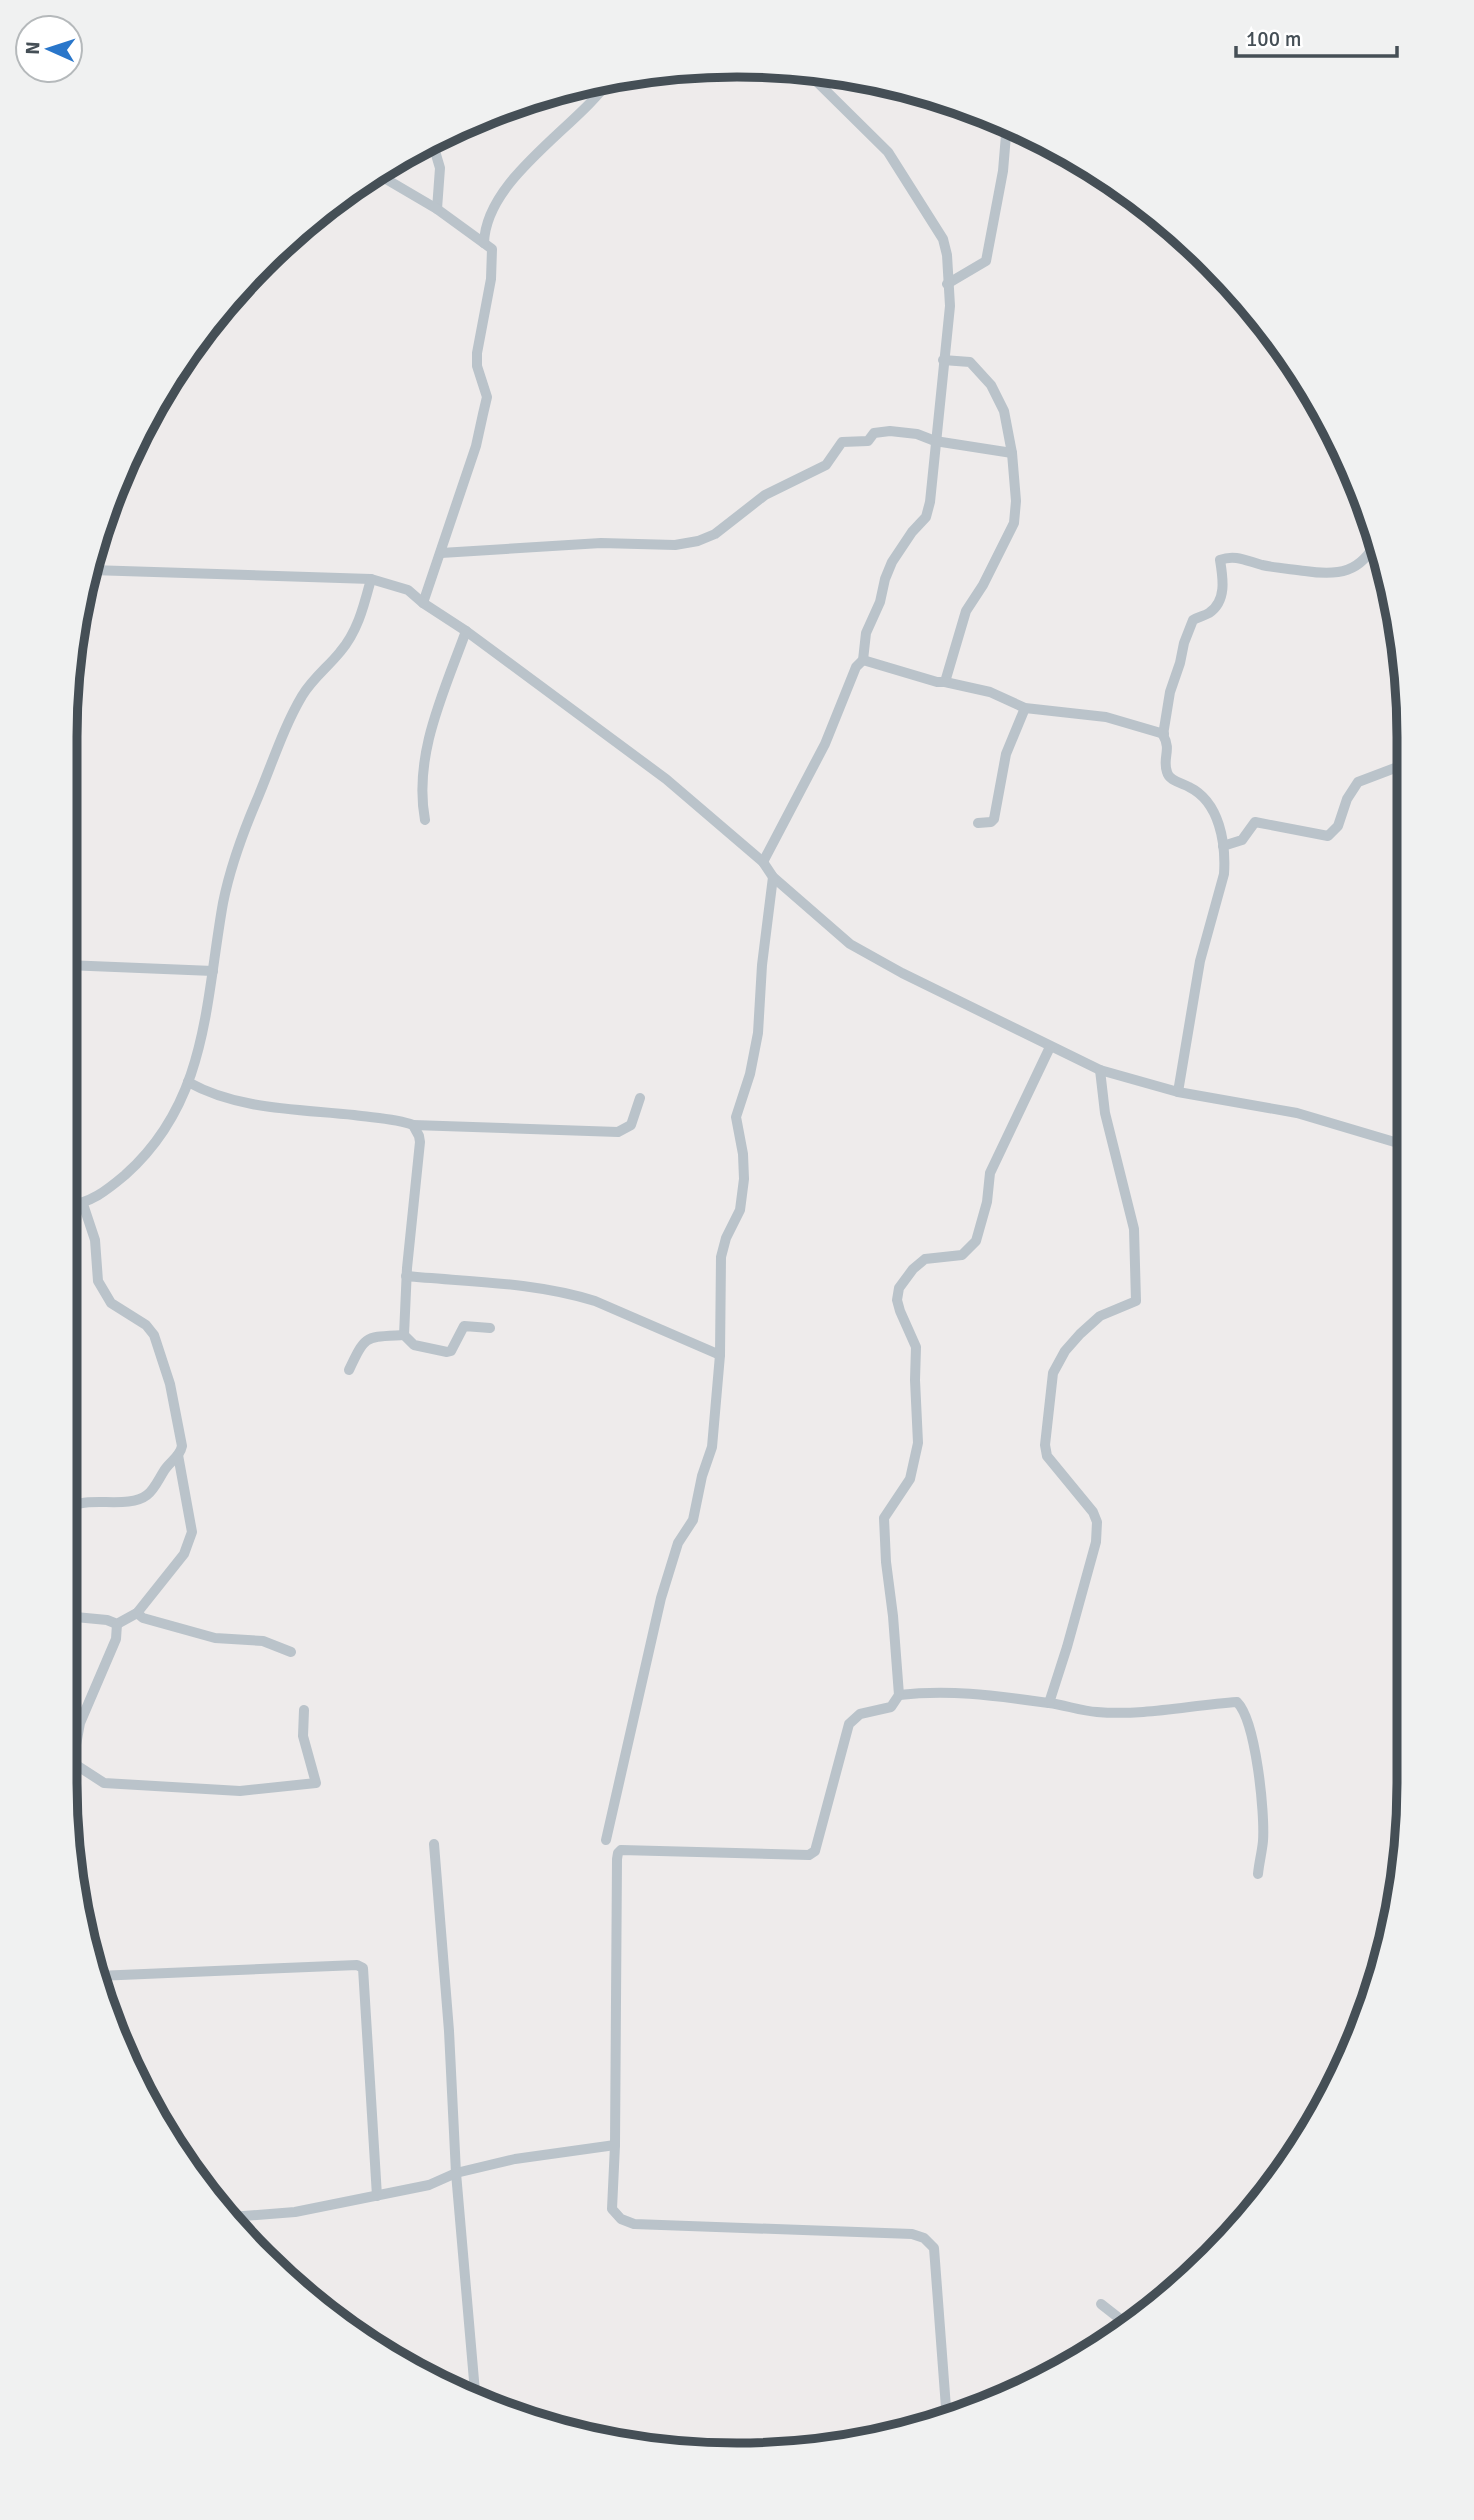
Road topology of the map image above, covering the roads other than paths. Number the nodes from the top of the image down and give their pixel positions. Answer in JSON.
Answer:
{"nodes":[{"id":1,"x":817,"y":82,"type":"edge"},
{"id":2,"x":597,"y":92,"type":"edge"},
{"id":3,"x":1006,"y":134,"type":"edge"},
{"id":4,"x":435,"y":150,"type":"edge"},
{"id":5,"x":385,"y":179,"type":"edge"},
{"id":6,"x":437,"y":209,"type":"junction"},
{"id":7,"x":484,"y":243,"type":"junction"},
{"id":8,"x":947,"y":284,"type":"junction"},
{"id":9,"x":943,"y":360,"type":"junction"},
{"id":10,"x":936,"y":441,"type":"junction"},
{"id":11,"x":1012,"y":453,"type":"junction"},
{"id":12,"x":1370,"y":552,"type":"edge"},
{"id":13,"x":441,"y":553,"type":"junction"},
{"id":14,"x":98,"y":570,"type":"edge"},
{"id":15,"x":371,"y":579,"type":"junction"},
{"id":16,"x":423,"y":603,"type":"junction"},
{"id":17,"x":466,"y":631,"type":"junction"},
{"id":18,"x":863,"y":660,"type":"junction"},
{"id":19,"x":945,"y":682,"type":"junction"},
{"id":20,"x":1025,"y":708,"type":"junction"},
{"id":21,"x":1164,"y":734,"type":"junction"},
{"id":22,"x":1397,"y":767,"type":"edge"},
{"id":23,"x":425,"y":820,"type":"dead end"},
{"id":24,"x":978,"y":823,"type":"dead end"},
{"id":25,"x":1223,"y":846,"type":"junction"},
{"id":26,"x":763,"y":862,"type":"junction"},
{"id":27,"x":773,"y":877,"type":"junction"},
{"id":28,"x":77,"y":965,"type":"edge"},
{"id":29,"x":213,"y":971,"type":"junction"},
{"id":30,"x":1050,"y":1047,"type":"junction"},
{"id":31,"x":1100,"y":1070,"type":"junction"},
{"id":32,"x":188,"y":1082,"type":"junction"},
{"id":33,"x":1178,"y":1092,"type":"junction"},
{"id":34,"x":640,"y":1098,"type":"dead end"},
{"id":35,"x":413,"y":1125,"type":"junction"},
{"id":36,"x":1397,"y":1143,"type":"edge"},
{"id":37,"x":83,"y":1204,"type":"junction"},
{"id":38,"x":77,"y":1205,"type":"edge"},
{"id":39,"x":406,"y":1276,"type":"junction"},
{"id":40,"x":490,"y":1328,"type":"dead end"},
{"id":41,"x":404,"y":1335,"type":"junction"},
{"id":42,"x":720,"y":1355,"type":"junction"},
{"id":43,"x":349,"y":1370,"type":"dead end"},
{"id":44,"x":178,"y":1455,"type":"junction"},
{"id":45,"x":77,"y":1502,"type":"edge"},
{"id":46,"x":136,"y":1613,"type":"junction"},
{"id":47,"x":77,"y":1617,"type":"edge"},
{"id":48,"x":117,"y":1624,"type":"junction"},
{"id":49,"x":291,"y":1652,"type":"dead end"},
{"id":50,"x":899,"y":1696,"type":"junction"},
{"id":51,"x":1049,"y":1703,"type":"junction"},
{"id":52,"x":304,"y":1710,"type":"dead end"},
{"id":53,"x":77,"y":1740,"type":"edge"},
{"id":54,"x":77,"y":1769,"type":"edge"},
{"id":55,"x":606,"y":1840,"type":"dead end"},
{"id":56,"x":434,"y":1844,"type":"dead end"},
{"id":57,"x":1258,"y":1874,"type":"dead end"},
{"id":58,"x":106,"y":1976,"type":"edge"},
{"id":59,"x":615,"y":2145,"type":"junction"},
{"id":60,"x":456,"y":2173,"type":"junction"},
{"id":61,"x":377,"y":2196,"type":"junction"},
{"id":62,"x":240,"y":2216,"type":"edge"},
{"id":63,"x":1101,"y":2304,"type":"dead end"},
{"id":64,"x":1121,"y":2320,"type":"edge"},
{"id":65,"x":475,"y":2389,"type":"edge"},
{"id":66,"x":946,"y":2409,"type":"edge"}],
"edges":[{"from":1,"to":8,"type":"street"},
{"from":2,"to":7,"type":"street"},
{"from":3,"to":8,"type":"street"},
{"from":4,"to":6,"type":"street"},
{"from":5,"to":6,"type":"street"},
{"from":6,"to":7,"type":"street"},
{"from":7,"to":13,"type":"street"},
{"from":8,"to":9,"type":"street"},
{"from":9,"to":10,"type":"street"},
{"from":9,"to":11,"type":"street"},
{"from":10,"to":11,"type":"street"},
{"from":10,"to":13,"type":"street"},
{"from":10,"to":18,"type":"street"},
{"from":11,"to":19,"type":"street"},
{"from":12,"to":21,"type":"street"},
{"from":13,"to":16,"type":"street"},
{"from":14,"to":15,"type":"street"},
{"from":15,"to":16,"type":"street"},
{"from":15,"to":29,"type":"street"},
{"from":16,"to":17,"type":"street"},
{"from":17,"to":23,"type":"street"},
{"from":17,"to":26,"type":"street"},
{"from":18,"to":19,"type":"street"},
{"from":18,"to":26,"type":"street"},
{"from":19,"to":20,"type":"street"},
{"from":20,"to":21,"type":"street"},
{"from":20,"to":24,"type":"street"},
{"from":21,"to":25,"type":"street"},
{"from":22,"to":25,"type":"street"},
{"from":25,"to":33,"type":"street"},
{"from":26,"to":27,"type":"street"},
{"from":27,"to":30,"type":"street"},
{"from":27,"to":42,"type":"street"},
{"from":28,"to":29,"type":"street"},
{"from":29,"to":32,"type":"street"},
{"from":30,"to":31,"type":"street"},
{"from":30,"to":50,"type":"street"},
{"from":31,"to":33,"type":"street"},
{"from":31,"to":51,"type":"street"},
{"from":32,"to":35,"type":"street"},
{"from":32,"to":37,"type":"street"},
{"from":33,"to":36,"type":"street"},
{"from":34,"to":35,"type":"street"},
{"from":35,"to":39,"type":"street"},
{"from":37,"to":38,"type":"street"},
{"from":37,"to":44,"type":"street"},
{"from":39,"to":41,"type":"street"},
{"from":39,"to":42,"type":"street"},
{"from":40,"to":41,"type":"street"},
{"from":41,"to":43,"type":"street"},
{"from":42,"to":55,"type":"street"},
{"from":44,"to":45,"type":"street"},
{"from":44,"to":46,"type":"street"},
{"from":46,"to":48,"type":"street"},
{"from":46,"to":49,"type":"street"},
{"from":47,"to":48,"type":"street"},
{"from":48,"to":53,"type":"street"},
{"from":50,"to":51,"type":"street"},
{"from":50,"to":59,"type":"street"},
{"from":51,"to":57,"type":"street"},
{"from":52,"to":54,"type":"street"},
{"from":56,"to":60,"type":"street"},
{"from":58,"to":61,"type":"street"},
{"from":59,"to":60,"type":"street"},
{"from":59,"to":66,"type":"street"},
{"from":60,"to":61,"type":"street"},
{"from":60,"to":65,"type":"street"},
{"from":61,"to":62,"type":"street"},
{"from":63,"to":64,"type":"street"}]}
